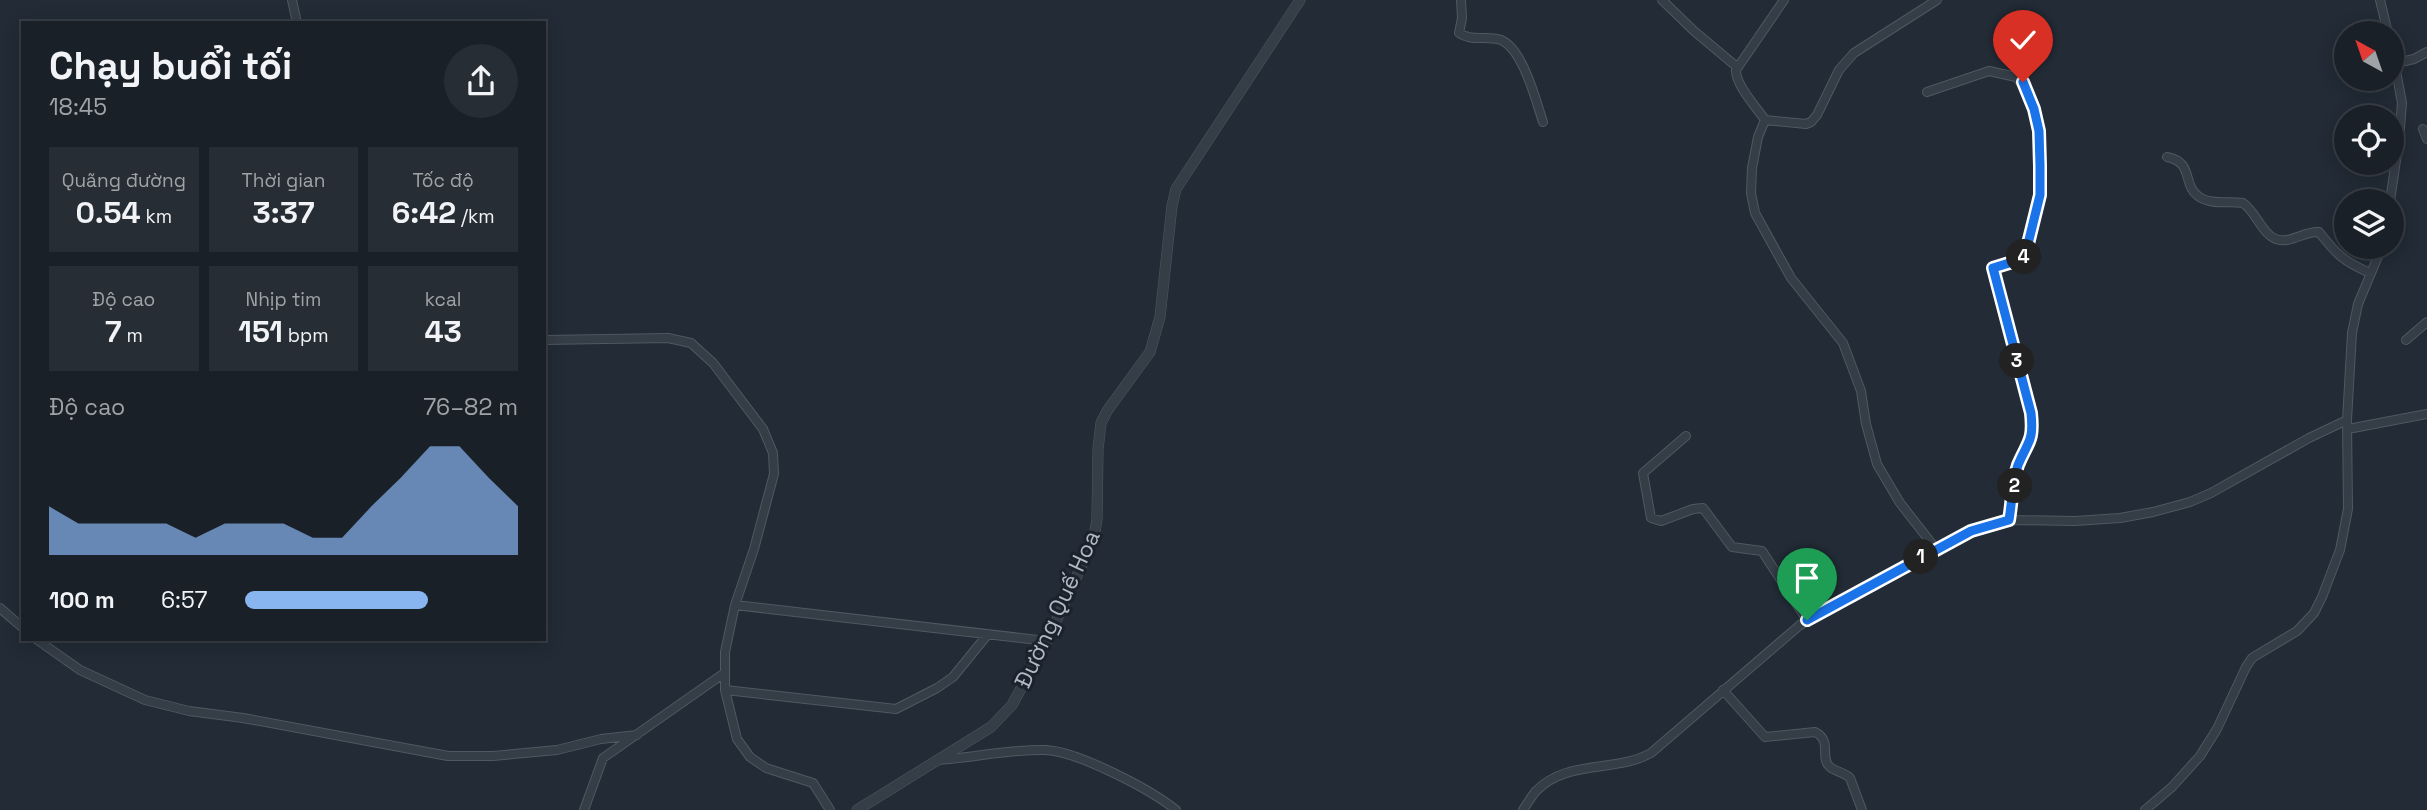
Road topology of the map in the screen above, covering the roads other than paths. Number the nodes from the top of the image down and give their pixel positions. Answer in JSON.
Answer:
{"nodes":[{"id":1,"x":292,"y":0,"type":"edge"},
{"id":2,"x":1300,"y":0,"type":"edge"},
{"id":3,"x":1461,"y":0,"type":"edge"},
{"id":4,"x":1662,"y":0,"type":"edge"},
{"id":5,"x":1784,"y":0,"type":"edge"},
{"id":6,"x":1937,"y":0,"type":"edge"},
{"id":7,"x":2379,"y":0,"type":"edge"},
{"id":8,"x":297,"y":21,"type":"edge"},
{"id":9,"x":2385,"y":21,"type":"edge"},
{"id":10,"x":2427,"y":52,"type":"edge"},
{"id":11,"x":2404,"y":61,"type":"edge"},
{"id":12,"x":1737,"y":67,"type":"junction"},
{"id":13,"x":2400,"y":91,"type":"edge"},
{"id":14,"x":1927,"y":92,"type":"dead end"},
{"id":15,"x":1765,"y":120,"type":"junction"},
{"id":16,"x":1543,"y":122,"type":"dead end"},
{"id":17,"x":2423,"y":129,"type":"dead end"},
{"id":18,"x":2427,"y":139,"type":"edge"},
{"id":19,"x":2167,"y":157,"type":"dead end"},
{"id":20,"x":2392,"y":189,"type":"edge"},
{"id":21,"x":2376,"y":259,"type":"edge"},
{"id":22,"x":2370,"y":273,"type":"junction"},
{"id":23,"x":2427,"y":322,"type":"edge"},
{"id":24,"x":546,"y":340,"type":"edge"},
{"id":25,"x":2406,"y":340,"type":"dead end"},
{"id":26,"x":2427,"y":414,"type":"edge"},
{"id":27,"x":2347,"y":425,"type":"junction"},
{"id":28,"x":1686,"y":436,"type":"dead end"},
{"id":29,"x":2009,"y":520,"type":"junction"},
{"id":30,"x":1936,"y":549,"type":"junction"},
{"id":31,"x":735,"y":605,"type":"junction"},
{"id":32,"x":0,"y":608,"type":"edge"},
{"id":33,"x":1807,"y":620,"type":"junction"},
{"id":34,"x":21,"y":626,"type":"edge"},
{"id":35,"x":988,"y":634,"type":"junction"},
{"id":36,"x":39,"y":641,"type":"edge"},
{"id":37,"x":1047,"y":641,"type":"junction"},
{"id":38,"x":723,"y":674,"type":"junction"},
{"id":39,"x":725,"y":690,"type":"junction"},
{"id":40,"x":1723,"y":690,"type":"junction"},
{"id":41,"x":637,"y":736,"type":"junction"},
{"id":42,"x":934,"y":760,"type":"junction"},
{"id":43,"x":584,"y":810,"type":"edge"},
{"id":44,"x":830,"y":810,"type":"edge"},
{"id":45,"x":857,"y":810,"type":"edge"},
{"id":46,"x":1176,"y":810,"type":"edge"},
{"id":47,"x":1524,"y":810,"type":"edge"},
{"id":48,"x":1862,"y":810,"type":"edge"},
{"id":49,"x":2144,"y":810,"type":"edge"}],
"edges":[{"from":1,"to":8,"type":"street"},
{"from":2,"to":37,"type":"street","name":"Đường Quế Hoa"},
{"from":3,"to":16,"type":"street"},
{"from":4,"to":12,"type":"street"},
{"from":5,"to":12,"type":"street"},
{"from":6,"to":15,"type":"street"},
{"from":7,"to":9,"type":"street"},
{"from":10,"to":11,"type":"street"},
{"from":12,"to":15,"type":"street"},
{"from":13,"to":20,"type":"street"},
{"from":14,"to":29,"type":"street"},
{"from":15,"to":30,"type":"street"},
{"from":17,"to":18,"type":"street"},
{"from":19,"to":22,"type":"street"},
{"from":21,"to":22,"type":"street"},
{"from":22,"to":27,"type":"street"},
{"from":23,"to":25,"type":"street"},
{"from":24,"to":31,"type":"street"},
{"from":26,"to":27,"type":"street"},
{"from":27,"to":29,"type":"street"},
{"from":27,"to":49,"type":"street"},
{"from":28,"to":33,"type":"street"},
{"from":29,"to":30,"type":"street"},
{"from":30,"to":33,"type":"street"},
{"from":31,"to":35,"type":"street"},
{"from":31,"to":38,"type":"street"},
{"from":32,"to":34,"type":"street"},
{"from":33,"to":40,"type":"street"},
{"from":35,"to":37,"type":"street"},
{"from":35,"to":39,"type":"street"},
{"from":36,"to":41,"type":"street"},
{"from":37,"to":42,"type":"street","name":"Đường Quế Hoa"},
{"from":38,"to":39,"type":"street"},
{"from":38,"to":41,"type":"street"},
{"from":39,"to":44,"type":"street"},
{"from":40,"to":47,"type":"street"},
{"from":40,"to":48,"type":"street"},
{"from":41,"to":43,"type":"street"},
{"from":42,"to":45,"type":"street","name":"Đường Quế Hoa"},
{"from":42,"to":46,"type":"street"}]}
